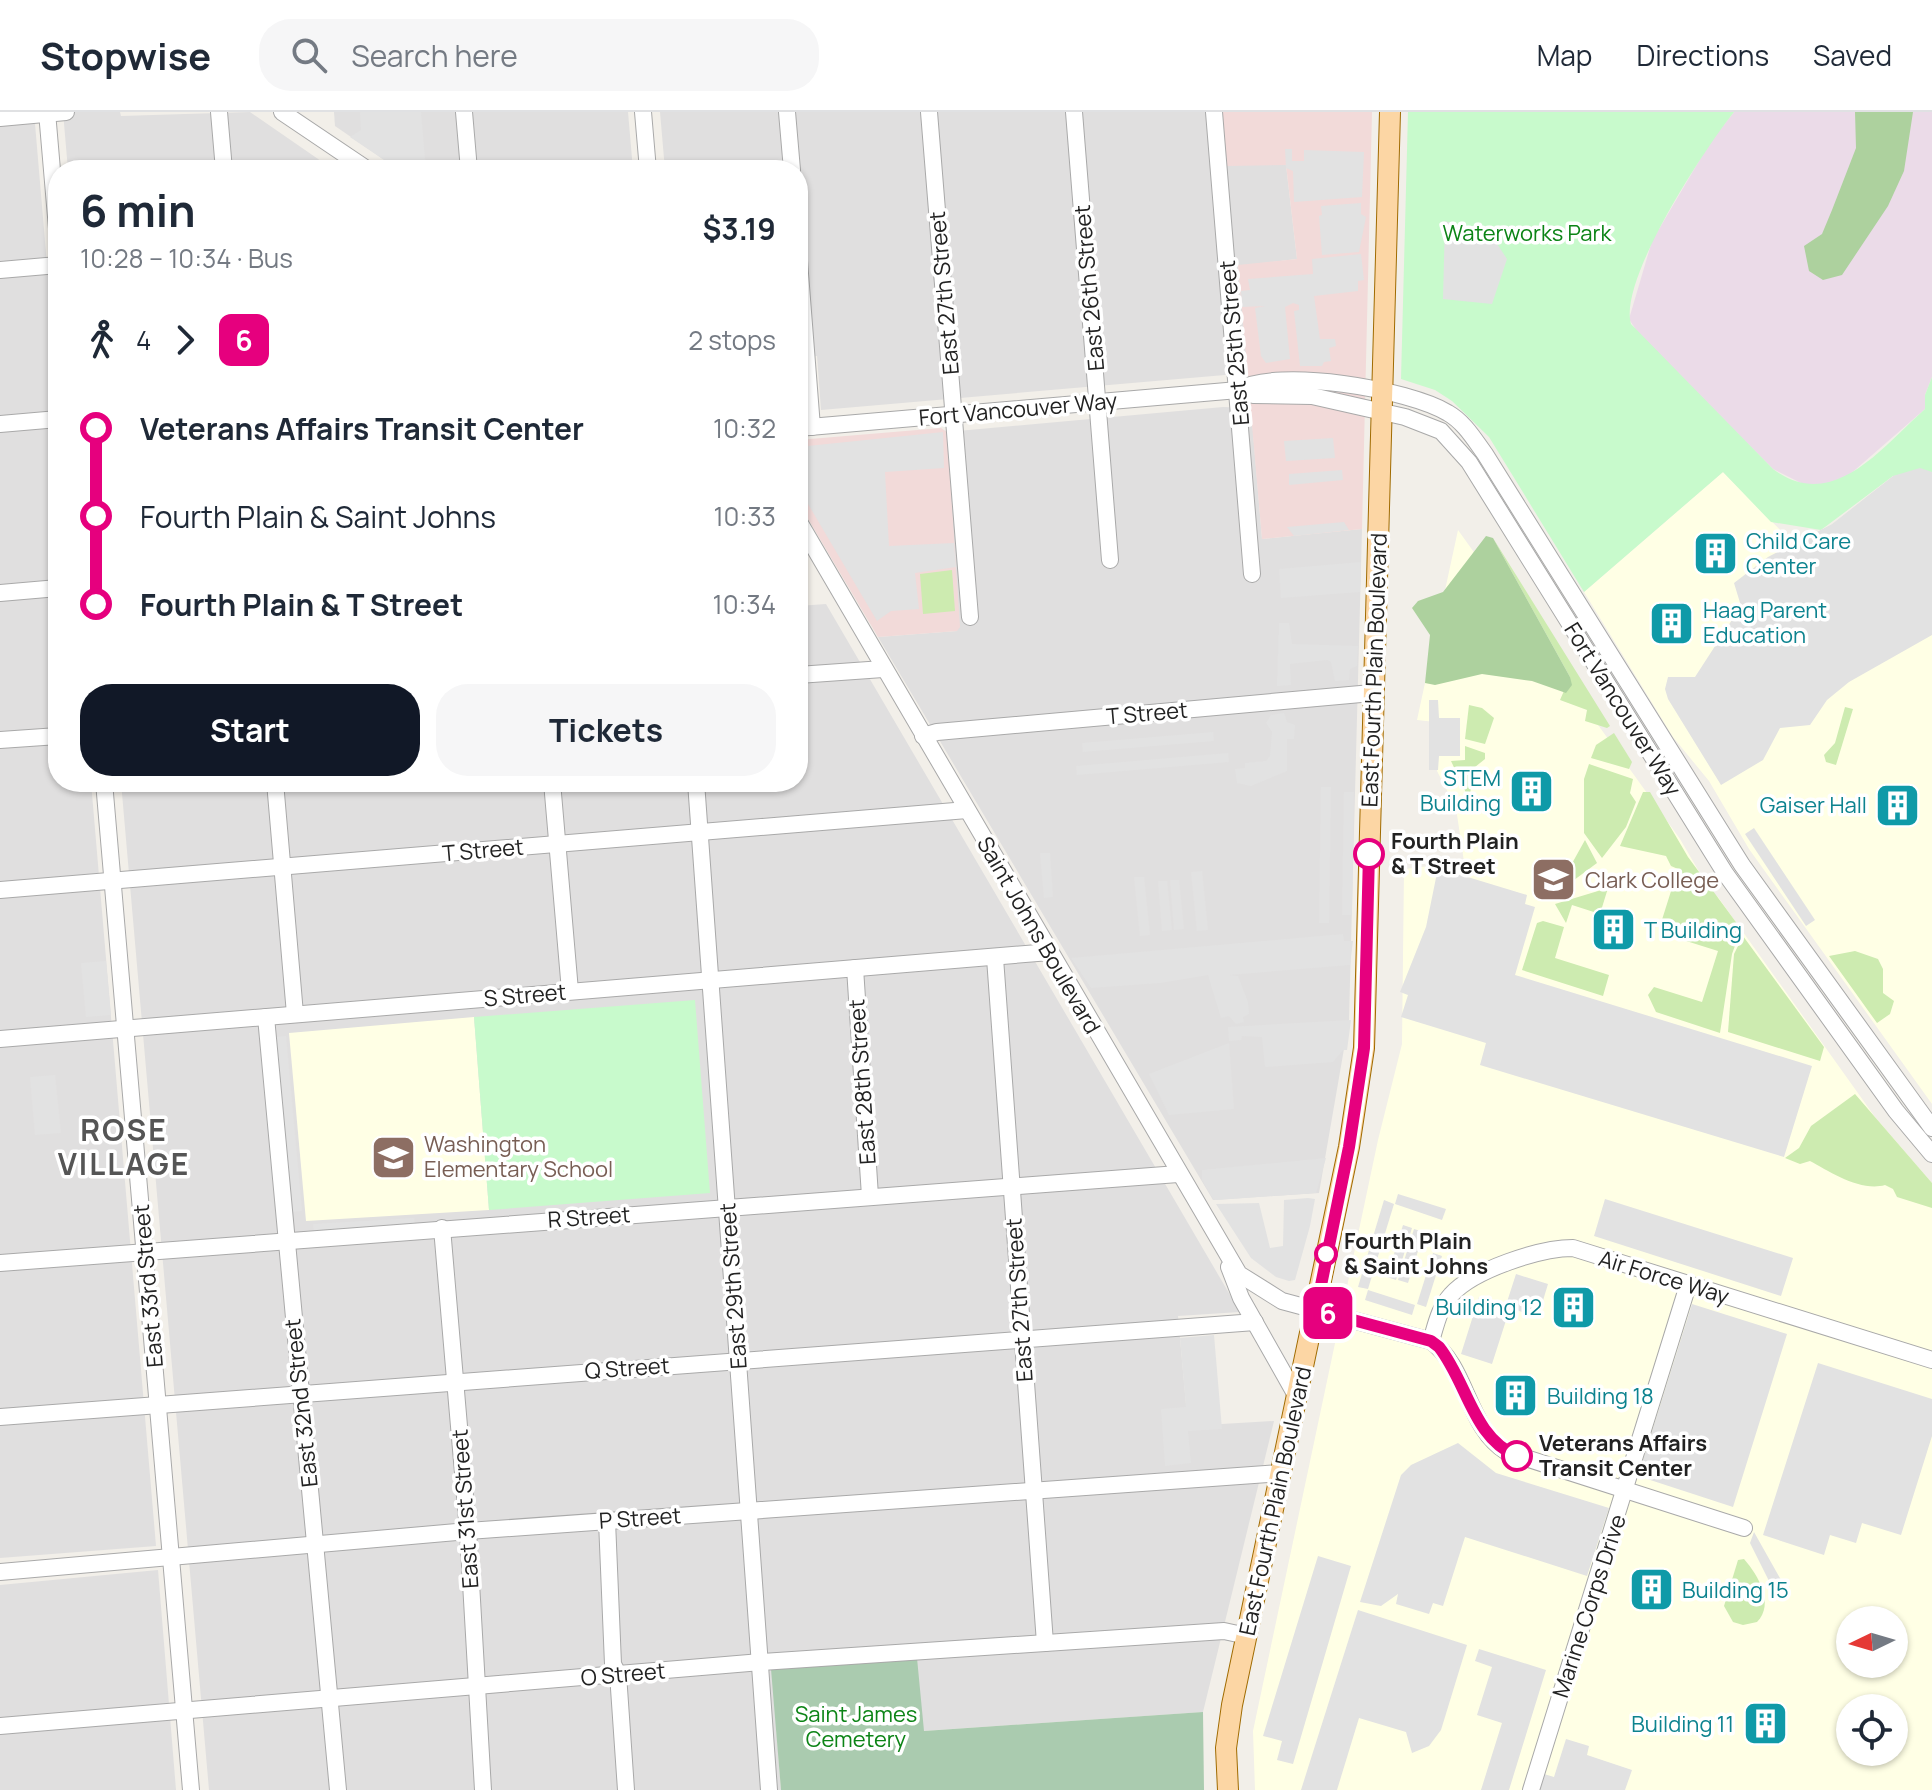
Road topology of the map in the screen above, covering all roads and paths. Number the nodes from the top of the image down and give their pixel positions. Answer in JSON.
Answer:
{"nodes":[{"id":1,"x":66,"y":112,"type":"edge"},
{"id":2,"x":219,"y":112,"type":"edge"},
{"id":3,"x":282,"y":112,"type":"edge"},
{"id":4,"x":464,"y":112,"type":"edge"},
{"id":5,"x":643,"y":112,"type":"edge"},
{"id":6,"x":787,"y":112,"type":"edge"},
{"id":7,"x":929,"y":112,"type":"edge"},
{"id":8,"x":1074,"y":112,"type":"edge"},
{"id":9,"x":1214,"y":112,"type":"edge"},
{"id":10,"x":1390,"y":112,"type":"edge"},
{"id":11,"x":47,"y":113,"type":"edge"},
{"id":12,"x":0,"y":118,"type":"edge"},
{"id":13,"x":51,"y":160,"type":"edge"},
{"id":14,"x":223,"y":160,"type":"edge"},
{"id":15,"x":353,"y":160,"type":"edge"},
{"id":16,"x":468,"y":160,"type":"edge"},
{"id":17,"x":647,"y":160,"type":"edge"},
{"id":18,"x":791,"y":160,"type":"edge"},
{"id":19,"x":48,"y":266,"type":"edge"},
{"id":20,"x":0,"y":270,"type":"edge"},
{"id":21,"x":1238,"y":390,"type":"junction"},
{"id":22,"x":1098,"y":402,"type":"junction"},
{"id":23,"x":1381,"y":402,"type":"junction"},
{"id":24,"x":954,"y":415,"type":"junction"},
{"id":25,"x":48,"y":420,"type":"edge"},
{"id":26,"x":0,"y":424,"type":"edge"},
{"id":27,"x":808,"y":427,"type":"edge"},
{"id":28,"x":808,"y":540,"type":"edge"},
{"id":29,"x":1110,"y":560,"type":"dead end"},
{"id":30,"x":1252,"y":574,"type":"dead end"},
{"id":31,"x":48,"y":589,"type":"edge"},
{"id":32,"x":0,"y":593,"type":"edge"},
{"id":33,"x":970,"y":617,"type":"dead end"},
{"id":34,"x":883,"y":669,"type":"junction"},
{"id":35,"x":808,"y":674,"type":"edge"},
{"id":36,"x":1372,"y":693,"type":"junction"},
{"id":37,"x":923,"y":736,"type":"junction"},
{"id":38,"x":48,"y":737,"type":"edge"},
{"id":39,"x":0,"y":740,"type":"edge"},
{"id":40,"x":105,"y":792,"type":"edge"},
{"id":41,"x":276,"y":792,"type":"edge"},
{"id":42,"x":553,"y":792,"type":"edge"},
{"id":43,"x":697,"y":792,"type":"edge"},
{"id":44,"x":967,"y":810,"type":"junction"},
{"id":45,"x":700,"y":832,"type":"junction"},
{"id":46,"x":557,"y":844,"type":"junction"},
{"id":47,"x":282,"y":866,"type":"junction"},
{"id":48,"x":113,"y":881,"type":"junction"},
{"id":49,"x":0,"y":890,"type":"edge"},
{"id":50,"x":1050,"y":952,"type":"junction"},
{"id":51,"x":995,"y":958,"type":"junction"},
{"id":52,"x":855,"y":968,"type":"junction"},
{"id":53,"x":712,"y":980,"type":"junction"},
{"id":54,"x":570,"y":991,"type":"junction"},
{"id":55,"x":295,"y":1014,"type":"junction"},
{"id":56,"x":266,"y":1017,"type":"junction"},
{"id":57,"x":125,"y":1028,"type":"junction"},
{"id":58,"x":0,"y":1039,"type":"edge"},
{"id":59,"x":1932,"y":1128,"type":"edge"},
{"id":60,"x":1932,"y":1154,"type":"edge"},
{"id":61,"x":1178,"y":1174,"type":"junction"},
{"id":62,"x":1011,"y":1186,"type":"junction"},
{"id":63,"x":870,"y":1196,"type":"junction"},
{"id":64,"x":728,"y":1206,"type":"junction"},
{"id":65,"x":442,"y":1228,"type":"junction"},
{"id":66,"x":285,"y":1240,"type":"junction"},
{"id":67,"x":145,"y":1251,"type":"junction"},
{"id":68,"x":1225,"y":1255,"type":"junction"},
{"id":69,"x":0,"y":1263,"type":"edge"},
{"id":70,"x":1688,"y":1285,"type":"junction"},
{"id":71,"x":1316,"y":1310,"type":"junction"},
{"id":72,"x":1255,"y":1322,"type":"junction"},
{"id":73,"x":1022,"y":1339,"type":"junction"},
{"id":74,"x":1431,"y":1341,"type":"junction"},
{"id":75,"x":739,"y":1360,"type":"junction"},
{"id":76,"x":1932,"y":1360,"type":"edge"},
{"id":77,"x":455,"y":1381,"type":"junction"},
{"id":78,"x":300,"y":1392,"type":"junction"},
{"id":79,"x":1297,"y":1397,"type":"junction"},
{"id":80,"x":158,"y":1403,"type":"junction"},
{"id":81,"x":0,"y":1417,"type":"edge"},
{"id":82,"x":1281,"y":1473,"type":"junction"},
{"id":83,"x":1033,"y":1488,"type":"junction"},
{"id":84,"x":1626,"y":1490,"type":"junction"},
{"id":85,"x":749,"y":1510,"type":"junction"},
{"id":86,"x":607,"y":1521,"type":"junction"},
{"id":87,"x":1744,"y":1528,"type":"dead end"},
{"id":88,"x":468,"y":1531,"type":"junction"},
{"id":89,"x":315,"y":1545,"type":"junction"},
{"id":90,"x":171,"y":1557,"type":"junction"},
{"id":91,"x":0,"y":1572,"type":"edge"},
{"id":92,"x":1247,"y":1636,"type":"junction"},
{"id":93,"x":1045,"y":1643,"type":"junction"},
{"id":94,"x":761,"y":1662,"type":"junction"},
{"id":95,"x":618,"y":1674,"type":"junction"},
{"id":96,"x":478,"y":1686,"type":"junction"},
{"id":97,"x":330,"y":1698,"type":"junction"},
{"id":98,"x":185,"y":1710,"type":"junction"},
{"id":99,"x":0,"y":1726,"type":"edge"},
{"id":100,"x":191,"y":1790,"type":"edge"},
{"id":101,"x":338,"y":1790,"type":"edge"},
{"id":102,"x":483,"y":1790,"type":"edge"},
{"id":103,"x":626,"y":1790,"type":"edge"},
{"id":104,"x":769,"y":1790,"type":"edge"},
{"id":105,"x":1218,"y":1790,"type":"edge"},
{"id":106,"x":1228,"y":1790,"type":"edge"},
{"id":107,"x":1531,"y":1790,"type":"edge"}],
"edges":[{"from":1,"to":11,"type":"street"},
{"from":2,"to":14,"type":"street"},
{"from":3,"to":15,"type":"street"},
{"from":4,"to":16,"type":"street"},
{"from":5,"to":17,"type":"street"},
{"from":6,"to":18,"type":"street"},
{"from":7,"to":24,"type":"street","name":"East 27th Street"},
{"from":8,"to":22,"type":"street","name":"East 26th Street"},
{"from":9,"to":21,"type":"street","name":"East 25th Street"},
{"from":10,"to":23,"type":"main road","name":"East Fourth Plain Boulevard"},
{"from":11,"to":12,"type":"street"},
{"from":11,"to":13,"type":"street"},
{"from":19,"to":20,"type":"street"},
{"from":21,"to":22,"type":"street","name":"Fort Vancouver Way"},
{"from":21,"to":23,"type":"street","name":"Fort Vancouver Way"},
{"from":21,"to":30,"type":"street","name":"East 25th Street"},
{"from":22,"to":24,"type":"street","name":"Fort Vancouver Way"},
{"from":22,"to":29,"type":"street","name":"East 26th Street"},
{"from":23,"to":36,"type":"main road","name":"East Fourth Plain Boulevard"},
{"from":23,"to":59,"type":"street","name":"Fort Vancouver Way"},
{"from":23,"to":60,"type":"street","name":"Fort Vancouver Way"},
{"from":24,"to":27,"type":"street","name":"Fort Vancouver Way"},
{"from":24,"to":33,"type":"street","name":"East 27th Street"},
{"from":25,"to":26,"type":"street"},
{"from":28,"to":34,"type":"street","name":"Saint Johns Boulevard"},
{"from":31,"to":32,"type":"street"},
{"from":34,"to":35,"type":"street"},
{"from":34,"to":37,"type":"street","name":"Saint Johns Boulevard"},
{"from":36,"to":37,"type":"street","name":"T Street"},
{"from":36,"to":71,"type":"main road","name":"East Fourth Plain Boulevard"},
{"from":37,"to":44,"type":"street","name":"Saint Johns Boulevard"},
{"from":38,"to":39,"type":"street"},
{"from":40,"to":48,"type":"street","name":"East 33rd Street"},
{"from":41,"to":47,"type":"street"},
{"from":42,"to":46,"type":"street"},
{"from":43,"to":45,"type":"street","name":"East 29th Street"},
{"from":44,"to":45,"type":"street","name":"T Street"},
{"from":44,"to":50,"type":"street","name":"Saint Johns Boulevard"},
{"from":45,"to":46,"type":"street","name":"T Street"},
{"from":45,"to":53,"type":"street","name":"East 29th Street"},
{"from":46,"to":47,"type":"street","name":"T Street"},
{"from":46,"to":54,"type":"street"},
{"from":47,"to":48,"type":"street","name":"T Street"},
{"from":47,"to":55,"type":"street"},
{"from":48,"to":49,"type":"street","name":"T Street"},
{"from":48,"to":57,"type":"street","name":"East 33rd Street"},
{"from":50,"to":51,"type":"street","name":"S Street"},
{"from":50,"to":61,"type":"street","name":"Saint Johns Boulevard"},
{"from":51,"to":52,"type":"street","name":"S Street"},
{"from":51,"to":62,"type":"street","name":"East 27th Street"},
{"from":52,"to":53,"type":"street","name":"S Street"},
{"from":52,"to":63,"type":"street","name":"East 28th Street"},
{"from":53,"to":54,"type":"street","name":"S Street"},
{"from":53,"to":64,"type":"street","name":"East 29th Street"},
{"from":54,"to":55,"type":"street","name":"S Street"},
{"from":55,"to":56,"type":"street","name":"S Street"},
{"from":56,"to":57,"type":"street","name":"S Street"},
{"from":56,"to":66,"type":"street","name":"East 32nd Street"},
{"from":57,"to":58,"type":"street","name":"S Street"},
{"from":57,"to":67,"type":"street","name":"East 33rd Street"},
{"from":61,"to":62,"type":"street","name":"R Street"},
{"from":61,"to":68,"type":"street","name":"Saint Johns Boulevard"},
{"from":62,"to":63,"type":"street","name":"R Street"},
{"from":62,"to":73,"type":"street","name":"East 27th Street"},
{"from":63,"to":64,"type":"street","name":"R Street"},
{"from":64,"to":65,"type":"street","name":"R Street"},
{"from":64,"to":75,"type":"street","name":"East 29th Street"},
{"from":65,"to":66,"type":"street","name":"R Street"},
{"from":65,"to":77,"type":"street","name":"East 31st Street"},
{"from":66,"to":67,"type":"street","name":"R Street"},
{"from":66,"to":78,"type":"street","name":"East 32nd Street"},
{"from":67,"to":69,"type":"street","name":"R Street"},
{"from":67,"to":80,"type":"street","name":"East 33rd Street"},
{"from":68,"to":71,"type":"street","name":"Saint Johns Boulevard"},
{"from":68,"to":72,"type":"street"},
{"from":70,"to":74,"type":"street","name":"Air Force Way"},
{"from":70,"to":76,"type":"street","name":"Air Force Way"},
{"from":70,"to":84,"type":"street","name":"Marine Corps Drive"},
{"from":71,"to":74,"type":"street","name":"Saint Johns Boulevard"},
{"from":71,"to":79,"type":"main road","name":"East Fourth Plain Boulevard"},
{"from":72,"to":73,"type":"street","name":"Q Street"},
{"from":72,"to":79,"type":"street"},
{"from":73,"to":75,"type":"street","name":"Q Street"},
{"from":73,"to":83,"type":"street","name":"East 27th Street"},
{"from":74,"to":84,"type":"street"},
{"from":75,"to":77,"type":"street","name":"Q Street"},
{"from":75,"to":85,"type":"street","name":"East 29th Street"},
{"from":77,"to":78,"type":"street","name":"Q Street"},
{"from":77,"to":88,"type":"street","name":"East 31st Street"},
{"from":78,"to":80,"type":"street","name":"Q Street"},
{"from":78,"to":89,"type":"street","name":"East 32nd Street"},
{"from":79,"to":82,"type":"main road","name":"East Fourth Plain Boulevard"},
{"from":80,"to":81,"type":"street","name":"Q Street"},
{"from":80,"to":90,"type":"street","name":"East 33rd Street"},
{"from":82,"to":83,"type":"street","name":"P Street"},
{"from":82,"to":92,"type":"main road","name":"East Fourth Plain Boulevard"},
{"from":83,"to":85,"type":"street","name":"P Street"},
{"from":83,"to":93,"type":"street","name":"East 27th Street"},
{"from":84,"to":87,"type":"street"},
{"from":84,"to":107,"type":"street","name":"Marine Corps Drive"},
{"from":85,"to":86,"type":"street","name":"P Street"},
{"from":85,"to":94,"type":"street","name":"East 29th Street"},
{"from":86,"to":88,"type":"street","name":"P Street"},
{"from":86,"to":95,"type":"street"},
{"from":88,"to":89,"type":"street","name":"P Street"},
{"from":88,"to":96,"type":"street","name":"East 31st Street"},
{"from":89,"to":90,"type":"street","name":"P Street"},
{"from":89,"to":97,"type":"street","name":"East 32nd Street"},
{"from":90,"to":91,"type":"street","name":"P Street"},
{"from":90,"to":98,"type":"street","name":"East 33rd Street"},
{"from":92,"to":93,"type":"street","name":"O Street"},
{"from":92,"to":106,"type":"main road","name":"East Fourth Plain Boulevard"},
{"from":93,"to":94,"type":"street","name":"O Street"},
{"from":94,"to":95,"type":"street","name":"O Street"},
{"from":94,"to":104,"type":"street","name":"East 29th Street"},
{"from":95,"to":96,"type":"street","name":"O Street"},
{"from":95,"to":103,"type":"street"},
{"from":96,"to":97,"type":"street","name":"O Street"},
{"from":96,"to":102,"type":"street","name":"East 31st Street"},
{"from":97,"to":98,"type":"street","name":"O Street"},
{"from":97,"to":101,"type":"street","name":"East 32nd Street"},
{"from":98,"to":99,"type":"street","name":"O Street"},
{"from":98,"to":100,"type":"street","name":"East 33rd Street"},
{"from":105,"to":106,"type":"street"}]}
